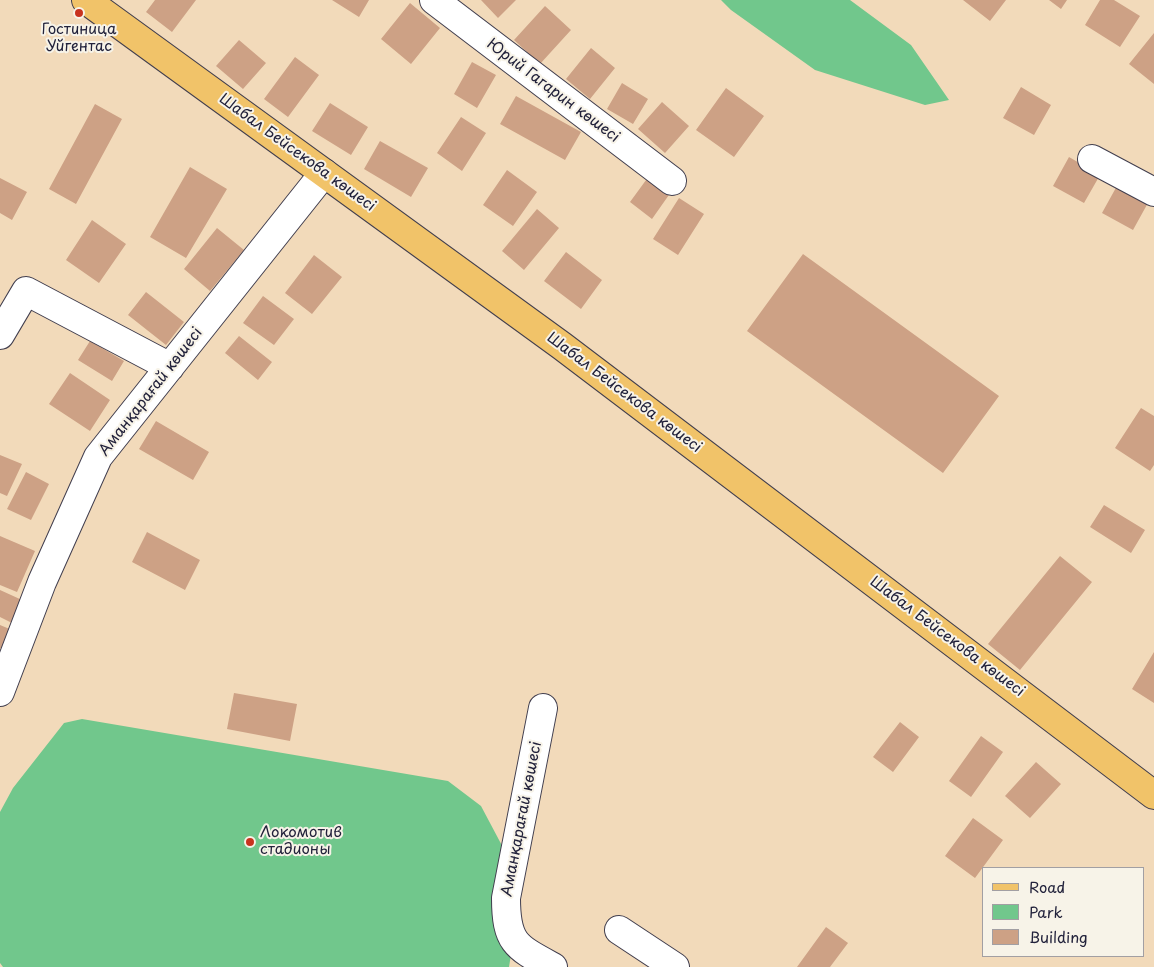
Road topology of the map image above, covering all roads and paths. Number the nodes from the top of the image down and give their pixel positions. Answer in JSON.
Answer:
{"nodes":[{"id":1,"x":86,"y":0,"type":"edge"},
{"id":2,"x":434,"y":0,"type":"edge"},
{"id":3,"x":1092,"y":159,"type":"dead end"},
{"id":4,"x":324,"y":173,"type":"junction"},
{"id":5,"x":672,"y":181,"type":"dead end"},
{"id":6,"x":1154,"y":192,"type":"edge"},
{"id":7,"x":0,"y":335,"type":"edge"},
{"id":8,"x":170,"y":367,"type":"junction"},
{"id":9,"x":0,"y":692,"type":"edge"},
{"id":10,"x":543,"y":708,"type":"dead end"},
{"id":11,"x":1154,"y":795,"type":"edge"},
{"id":12,"x":619,"y":930,"type":"dead end"},
{"id":13,"x":553,"y":967,"type":"edge"},
{"id":14,"x":675,"y":967,"type":"edge"}],
"edges":[{"from":1,"to":4,"type":"main road","name":"Шабал Бейсекова көшесі"},
{"from":2,"to":5,"type":"street","name":"Юрий Гагарин көшесі"},
{"from":3,"to":6,"type":"street"},
{"from":4,"to":8,"type":"street","name":"Аманқарағай көшесі"},
{"from":4,"to":11,"type":"main road","name":"Шабал Бейсекова көшесі"},
{"from":7,"to":8,"type":"street"},
{"from":8,"to":9,"type":"street","name":"Аманқарағай көшесі"},
{"from":10,"to":13,"type":"street","name":"Аманқарағай көшесі"},
{"from":12,"to":14,"type":"street"}]}
